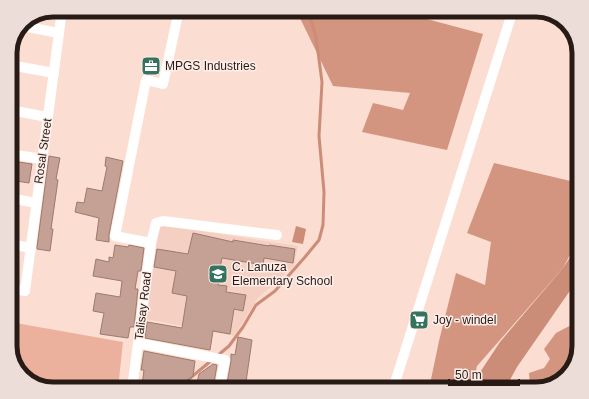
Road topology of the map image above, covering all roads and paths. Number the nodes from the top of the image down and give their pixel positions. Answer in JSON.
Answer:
{"nodes":[{"id":1,"x":61,"y":17,"type":"edge"},
{"id":2,"x":177,"y":17,"type":"edge"},
{"id":3,"x":511,"y":17,"type":"edge"},
{"id":4,"x":29,"y":27,"type":"edge"},
{"id":5,"x":59,"y":33,"type":"junction"},
{"id":6,"x":17,"y":66,"type":"edge"},
{"id":7,"x":54,"y":73,"type":"junction"},
{"id":8,"x":17,"y":111,"type":"edge"},
{"id":9,"x":47,"y":117,"type":"junction"},
{"id":10,"x":17,"y":155,"type":"edge"},
{"id":11,"x":42,"y":159,"type":"junction"},
{"id":12,"x":17,"y":199,"type":"edge"},
{"id":13,"x":36,"y":203,"type":"junction"},
{"id":14,"x":277,"y":235,"type":"dead end"},
{"id":15,"x":151,"y":243,"type":"junction"},
{"id":16,"x":17,"y":245,"type":"edge"},
{"id":17,"x":31,"y":248,"type":"junction"},
{"id":18,"x":17,"y":289,"type":"edge"},
{"id":19,"x":138,"y":343,"type":"junction"},
{"id":20,"x":133,"y":382,"type":"edge"},
{"id":21,"x":220,"y":382,"type":"edge"},
{"id":22,"x":394,"y":382,"type":"edge"}],
"edges":[{"from":1,"to":5,"type":"street","name":"Rosal Street"},
{"from":2,"to":15,"type":"street"},
{"from":3,"to":22,"type":"street"},
{"from":4,"to":5,"type":"street"},
{"from":5,"to":7,"type":"street","name":"Rosal Street"},
{"from":6,"to":7,"type":"street"},
{"from":7,"to":9,"type":"street","name":"Rosal Street"},
{"from":8,"to":9,"type":"street"},
{"from":9,"to":11,"type":"street","name":"Rosal Street"},
{"from":10,"to":11,"type":"street"},
{"from":11,"to":13,"type":"street","name":"Rosal Street"},
{"from":12,"to":13,"type":"street"},
{"from":13,"to":17,"type":"street","name":"Rosal Street"},
{"from":14,"to":15,"type":"street","name":"Talisay Road"},
{"from":15,"to":19,"type":"street","name":"Talisay Road"},
{"from":16,"to":17,"type":"street"},
{"from":17,"to":18,"type":"street","name":"Rosal Street"},
{"from":19,"to":20,"type":"street","name":"Talisay Road"},
{"from":19,"to":21,"type":"street"}]}
